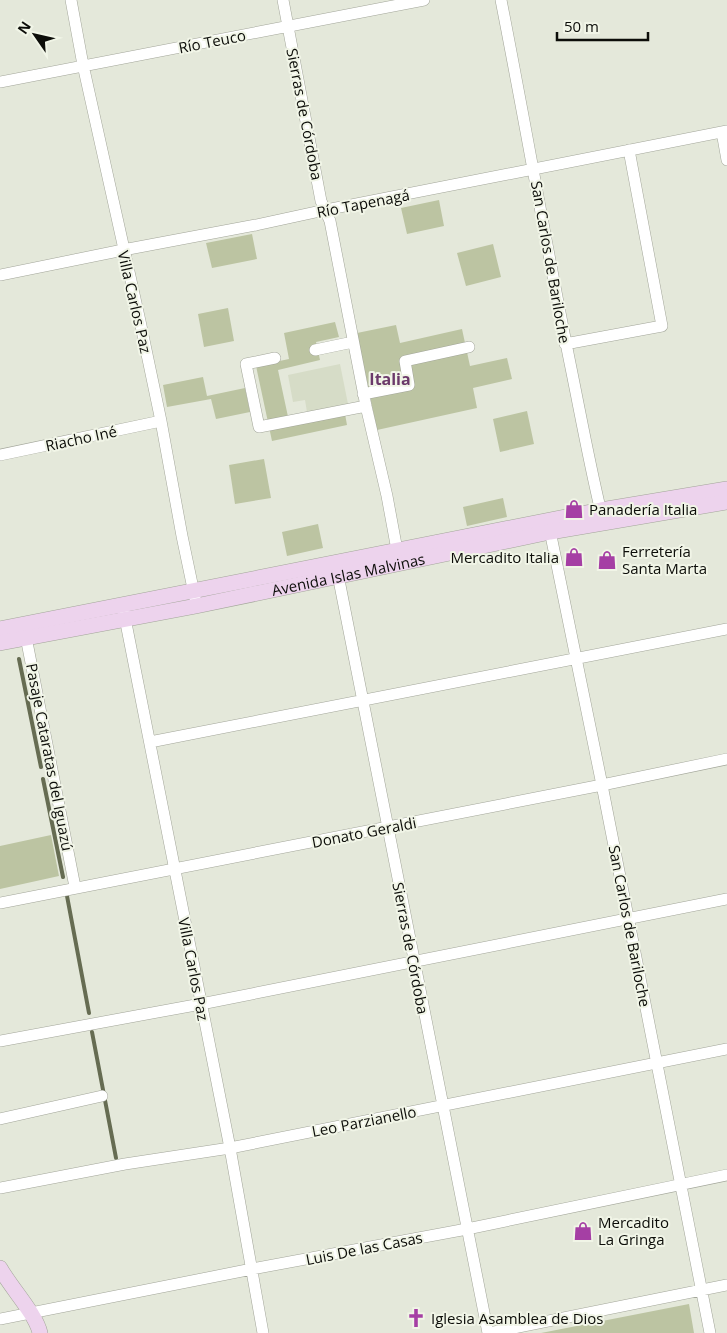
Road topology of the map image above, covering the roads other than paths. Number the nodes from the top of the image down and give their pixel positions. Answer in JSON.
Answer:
{"nodes":[{"id":1,"x":71,"y":0,"type":"edge"},
{"id":2,"x":283,"y":0,"type":"edge"},
{"id":3,"x":424,"y":0,"type":"edge"},
{"id":4,"x":501,"y":0,"type":"edge"},
{"id":5,"x":288,"y":26,"type":"junction"},
{"id":6,"x":83,"y":65,"type":"junction"},
{"id":7,"x":0,"y":82,"type":"edge"},
{"id":8,"x":724,"y":131,"type":"edge"},
{"id":9,"x":629,"y":150,"type":"junction"},
{"id":10,"x":727,"y":160,"type":"edge"},
{"id":11,"x":534,"y":169,"type":"junction"},
{"id":12,"x":325,"y":210,"type":"junction"},
{"id":13,"x":123,"y":250,"type":"junction"},
{"id":14,"x":0,"y":275,"type":"edge"},
{"id":15,"x":353,"y":342,"type":"junction"},
{"id":16,"x":565,"y":344,"type":"junction"},
{"id":17,"x":469,"y":347,"type":"dead end"},
{"id":18,"x":315,"y":350,"type":"dead end"},
{"id":19,"x":275,"y":358,"type":"dead end"},
{"id":20,"x":363,"y":394,"type":"junction"},
{"id":21,"x":366,"y":406,"type":"junction"},
{"id":22,"x":161,"y":422,"type":"junction"},
{"id":23,"x":0,"y":455,"type":"edge"},
{"id":24,"x":727,"y":489,"type":"edge"},
{"id":25,"x":727,"y":502,"type":"edge"},
{"id":26,"x":602,"y":516,"type":"junction"},
{"id":27,"x":549,"y":526,"type":"junction"},
{"id":28,"x":397,"y":550,"type":"junction"},
{"id":29,"x":337,"y":570,"type":"junction"},
{"id":30,"x":195,"y":598,"type":"junction"},
{"id":31,"x":124,"y":612,"type":"junction"},
{"id":32,"x":0,"y":629,"type":"edge"},
{"id":33,"x":727,"y":629,"type":"edge"},
{"id":34,"x":25,"y":632,"type":"junction"},
{"id":35,"x":0,"y":643,"type":"edge"},
{"id":36,"x":577,"y":657,"type":"junction"},
{"id":37,"x":363,"y":700,"type":"junction"},
{"id":38,"x":150,"y":742,"type":"junction"},
{"id":39,"x":727,"y":759,"type":"edge"},
{"id":40,"x":602,"y":786,"type":"junction"},
{"id":41,"x":387,"y":827,"type":"junction"},
{"id":42,"x":174,"y":870,"type":"junction"},
{"id":43,"x":75,"y":887,"type":"junction"},
{"id":44,"x":727,"y":899,"type":"edge"},
{"id":45,"x":0,"y":903,"type":"edge"},
{"id":46,"x":629,"y":919,"type":"junction"},
{"id":47,"x":414,"y":961,"type":"junction"},
{"id":48,"x":201,"y":1004,"type":"junction"},
{"id":49,"x":0,"y":1041,"type":"edge"},
{"id":50,"x":727,"y":1050,"type":"edge"},
{"id":51,"x":658,"y":1063,"type":"junction"},
{"id":52,"x":102,"y":1096,"type":"dead end"},
{"id":53,"x":442,"y":1105,"type":"junction"},
{"id":54,"x":0,"y":1119,"type":"edge"},
{"id":55,"x":230,"y":1148,"type":"junction"},
{"id":56,"x":727,"y":1175,"type":"edge"},
{"id":57,"x":681,"y":1183,"type":"junction"},
{"id":58,"x":0,"y":1188,"type":"edge"},
{"id":59,"x":467,"y":1228,"type":"junction"},
{"id":60,"x":0,"y":1268,"type":"edge"},
{"id":61,"x":252,"y":1269,"type":"junction"},
{"id":62,"x":727,"y":1285,"type":"edge"},
{"id":63,"x":702,"y":1290,"type":"junction"},
{"id":64,"x":30,"y":1313,"type":"junction"},
{"id":65,"x":0,"y":1319,"type":"edge"},
{"id":66,"x":40,"y":1333,"type":"edge"},
{"id":67,"x":263,"y":1333,"type":"edge"},
{"id":68,"x":489,"y":1333,"type":"edge"},
{"id":69,"x":710,"y":1333,"type":"edge"}],
"edges":[{"from":1,"to":6,"type":"street","name":"Villa Carlos Paz"},
{"from":2,"to":5,"type":"street","name":"Sierras de Córdoba"},
{"from":3,"to":5,"type":"street","name":"Río Teuco"},
{"from":4,"to":11,"type":"street","name":"San Carlos de Bariloche"},
{"from":5,"to":6,"type":"street","name":"Río Teuco"},
{"from":5,"to":12,"type":"street","name":"Sierras de Córdoba"},
{"from":6,"to":7,"type":"street","name":"Río Teuco"},
{"from":6,"to":13,"type":"street","name":"Villa Carlos Paz"},
{"from":8,"to":9,"type":"street","name":"Río Tapenagá"},
{"from":8,"to":10,"type":"street"},
{"from":9,"to":11,"type":"street","name":"Río Tapenagá"},
{"from":9,"to":16,"type":"street"},
{"from":11,"to":12,"type":"street","name":"Río Tapenagá"},
{"from":11,"to":16,"type":"street","name":"San Carlos de Bariloche"},
{"from":12,"to":13,"type":"street","name":"Río Tapenagá"},
{"from":12,"to":15,"type":"street","name":"Sierras de Córdoba"},
{"from":13,"to":14,"type":"street","name":"Río Tapenagá"},
{"from":13,"to":22,"type":"street","name":"Villa Carlos Paz"},
{"from":15,"to":18,"type":"street"},
{"from":15,"to":20,"type":"street","name":"Sierras de Córdoba"},
{"from":16,"to":26,"type":"street","name":"San Carlos de Bariloche"},
{"from":17,"to":20,"type":"street"},
{"from":19,"to":21,"type":"street"},
{"from":20,"to":21,"type":"street","name":"Sierras de Córdoba"},
{"from":21,"to":28,"type":"street","name":"Sierras de Córdoba"},
{"from":22,"to":23,"type":"street","name":"Riacho Iné"},
{"from":22,"to":30,"type":"street","name":"Villa Carlos Paz"},
{"from":24,"to":26,"type":"main road","name":"Avenida Islas Malvinas"},
{"from":25,"to":26,"type":"main road","name":"Avenida Islas Malvinas"},
{"from":26,"to":27,"type":"main road","name":"Avenida Islas Malvinas"},
{"from":27,"to":28,"type":"main road","name":"Avenida Islas Malvinas"},
{"from":27,"to":29,"type":"main road","name":"Avenida Islas Malvinas"},
{"from":27,"to":36,"type":"street","name":"San Carlos de Bariloche"},
{"from":28,"to":29,"type":"main road","name":"Avenida Islas Malvinas"},
{"from":29,"to":30,"type":"main road","name":"Avenida Islas Malvinas"},
{"from":29,"to":37,"type":"street","name":"Sierras de Córdoba"},
{"from":30,"to":31,"type":"main road","name":"Avenida Islas Malvinas"},
{"from":31,"to":34,"type":"main road","name":"Avenida Islas Malvinas"},
{"from":31,"to":38,"type":"street","name":"Villa Carlos Paz"},
{"from":32,"to":34,"type":"main road","name":"Avenida Islas Malvinas"},
{"from":33,"to":36,"type":"street"},
{"from":34,"to":35,"type":"main road","name":"Avenida Islas Malvinas"},
{"from":34,"to":43,"type":"street","name":"Pasaje Cataratas del Iguazú"},
{"from":36,"to":37,"type":"street"},
{"from":36,"to":40,"type":"street","name":"San Carlos de Bariloche"},
{"from":37,"to":38,"type":"street"},
{"from":37,"to":41,"type":"street","name":"Sierras de Córdoba"},
{"from":38,"to":42,"type":"street","name":"Villa Carlos Paz"},
{"from":39,"to":40,"type":"street","name":"Donato Geraldi"},
{"from":40,"to":41,"type":"street","name":"Donato Geraldi"},
{"from":40,"to":46,"type":"street","name":"San Carlos de Bariloche"},
{"from":41,"to":42,"type":"street","name":"Donato Geraldi"},
{"from":41,"to":47,"type":"street","name":"Sierras de Córdoba"},
{"from":42,"to":43,"type":"street","name":"Donato Geraldi"},
{"from":42,"to":48,"type":"street","name":"Villa Carlos Paz"},
{"from":43,"to":45,"type":"street","name":"Donato Geraldi"},
{"from":44,"to":46,"type":"street"},
{"from":46,"to":47,"type":"street"},
{"from":46,"to":51,"type":"street","name":"San Carlos de Bariloche"},
{"from":47,"to":48,"type":"street"},
{"from":47,"to":53,"type":"street","name":"Sierras de Córdoba"},
{"from":48,"to":49,"type":"street"},
{"from":48,"to":55,"type":"street","name":"Villa Carlos Paz"},
{"from":50,"to":51,"type":"street","name":"Leo Parzianello"},
{"from":51,"to":53,"type":"street","name":"Leo Parzianello"},
{"from":51,"to":57,"type":"street","name":"San Carlos de Bariloche"},
{"from":52,"to":54,"type":"street"},
{"from":53,"to":55,"type":"street","name":"Leo Parzianello"},
{"from":53,"to":59,"type":"street","name":"Sierras de Córdoba"},
{"from":55,"to":58,"type":"street","name":"Leo Parzianello"},
{"from":55,"to":61,"type":"street","name":"Villa Carlos Paz"},
{"from":56,"to":57,"type":"street","name":"Luis De las Casas"},
{"from":57,"to":59,"type":"street","name":"Luis De las Casas"},
{"from":57,"to":63,"type":"street","name":"San Carlos de Bariloche"},
{"from":59,"to":61,"type":"street","name":"Luis De las Casas"},
{"from":59,"to":68,"type":"street","name":"Sierras de Córdoba"},
{"from":60,"to":64,"type":"main road"},
{"from":61,"to":64,"type":"street","name":"Luis De las Casas"},
{"from":61,"to":67,"type":"street","name":"Villa Carlos Paz"},
{"from":62,"to":63,"type":"street"},
{"from":63,"to":68,"type":"street"},
{"from":63,"to":69,"type":"street","name":"San Carlos de Bariloche"},
{"from":64,"to":65,"type":"street","name":"Luis De las Casas"},
{"from":64,"to":66,"type":"main road"}]}
